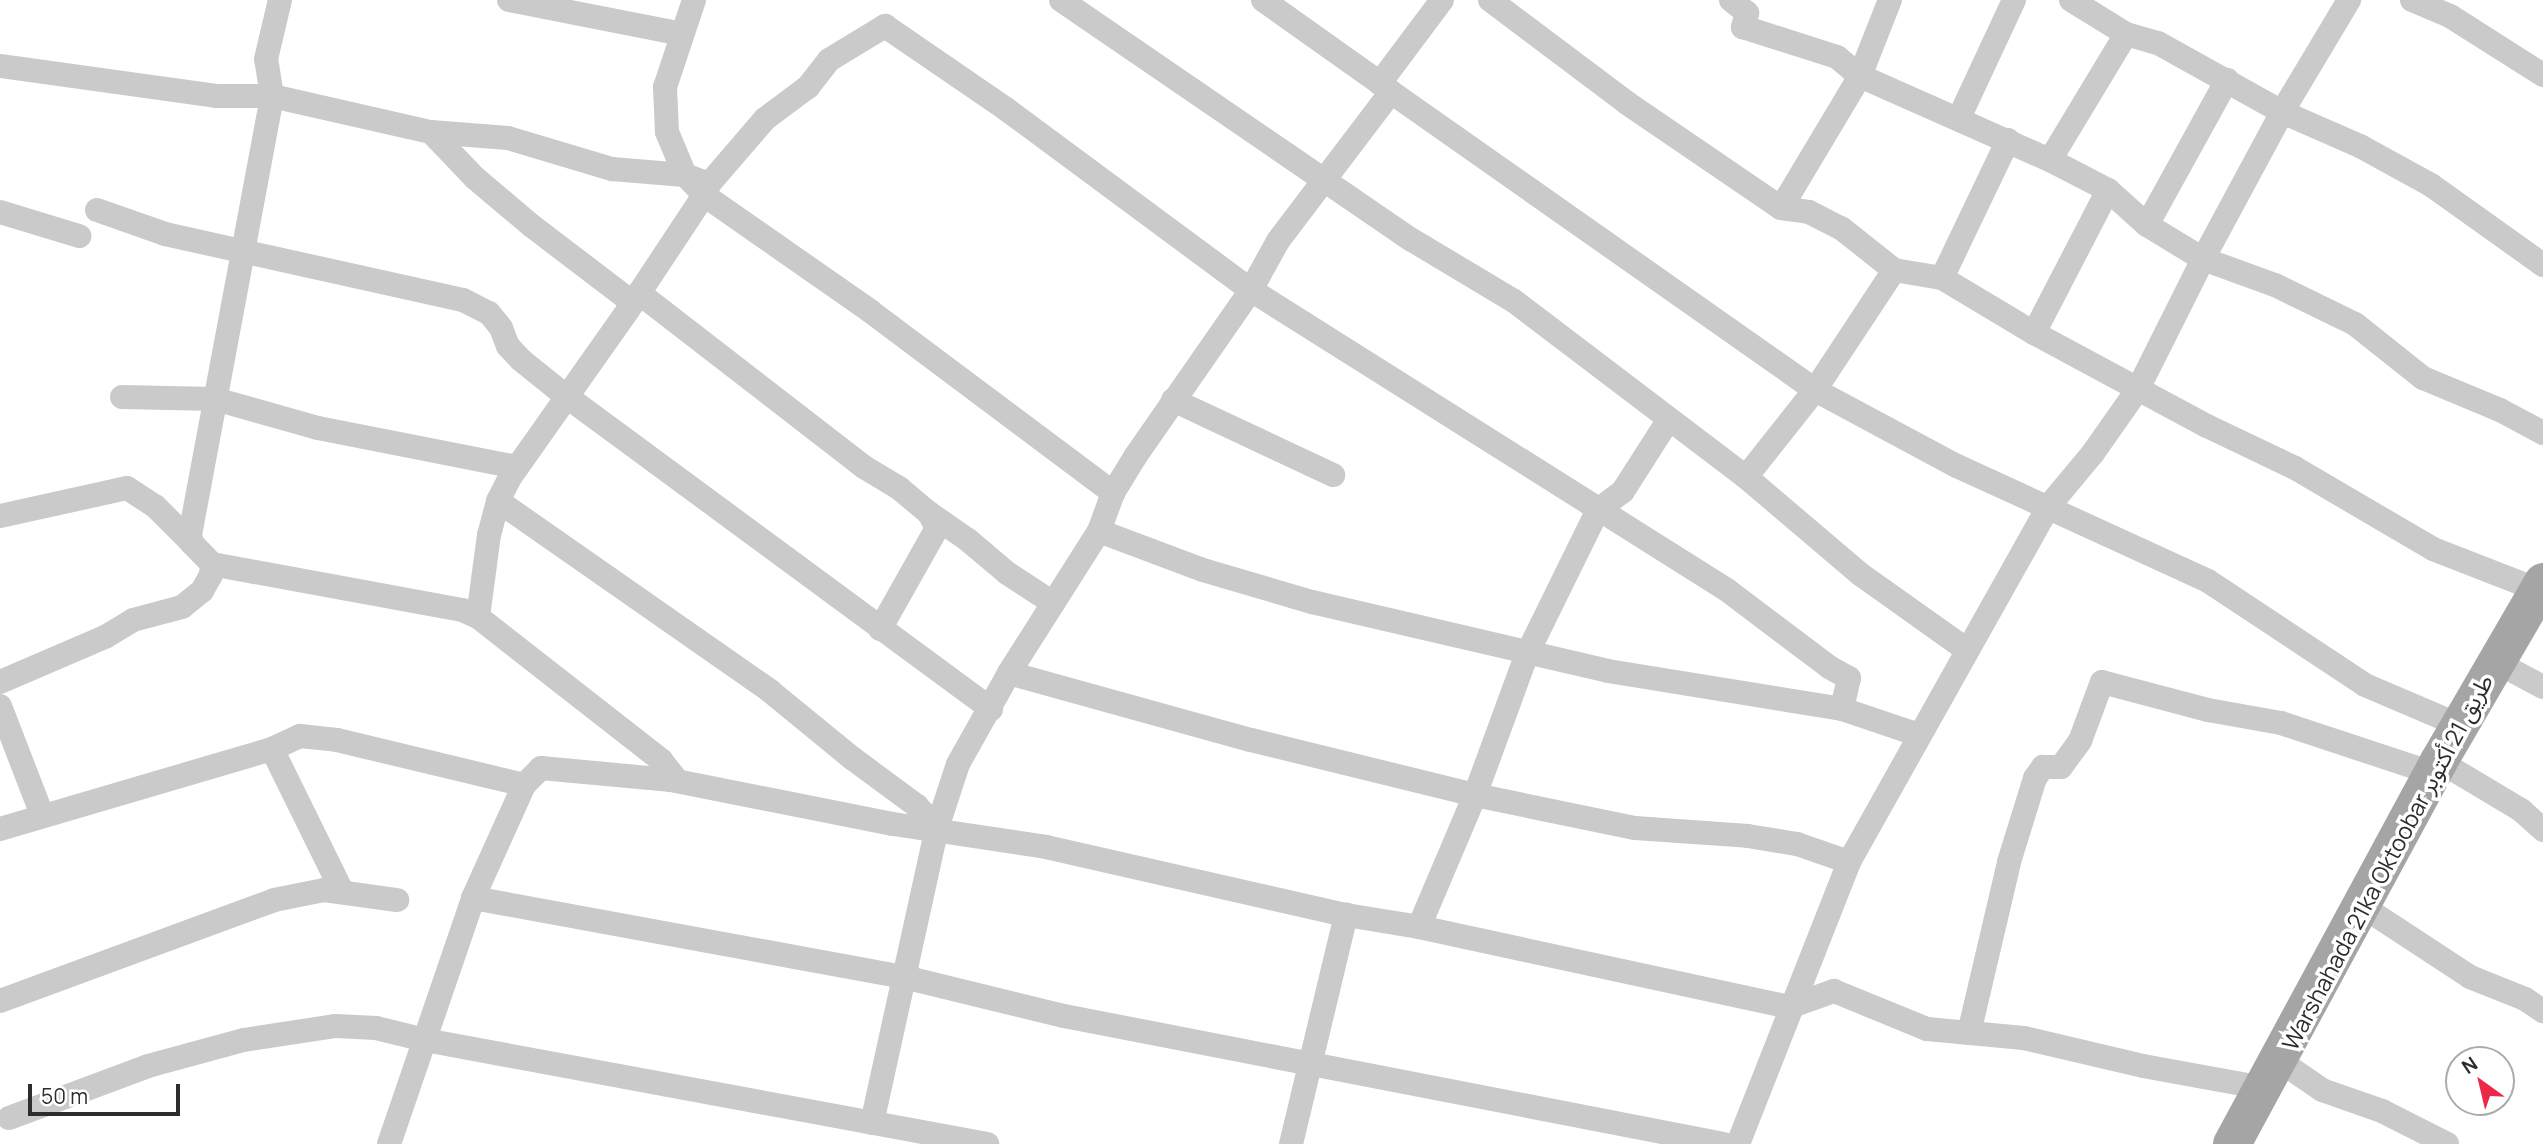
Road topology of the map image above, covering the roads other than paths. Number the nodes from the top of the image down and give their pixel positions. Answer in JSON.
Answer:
{"nodes":[{"id":1,"x":280,"y":0,"type":"edge"},
{"id":2,"x":509,"y":0,"type":"edge"},
{"id":3,"x":694,"y":0,"type":"edge"},
{"id":4,"x":1061,"y":0,"type":"edge"},
{"id":5,"x":1263,"y":0,"type":"edge"},
{"id":6,"x":1442,"y":0,"type":"edge"},
{"id":7,"x":1490,"y":0,"type":"edge"},
{"id":8,"x":1890,"y":0,"type":"edge"},
{"id":9,"x":2014,"y":0,"type":"edge"},
{"id":10,"x":2071,"y":0,"type":"edge"},
{"id":11,"x":2350,"y":0,"type":"edge"},
{"id":12,"x":2412,"y":0,"type":"edge"},
{"id":13,"x":1744,"y":4,"type":"edge"},
{"id":14,"x":682,"y":34,"type":"junction"},
{"id":15,"x":2126,"y":34,"type":"junction"},
{"id":16,"x":0,"y":66,"type":"edge"},
{"id":17,"x":2543,"y":75,"type":"edge"},
{"id":18,"x":1860,"y":76,"type":"junction"},
{"id":19,"x":2227,"y":80,"type":"junction"},
{"id":20,"x":1386,"y":88,"type":"junction"},
{"id":21,"x":272,"y":96,"type":"junction"},
{"id":22,"x":2282,"y":112,"type":"junction"},
{"id":23,"x":1959,"y":118,"type":"junction"},
{"id":24,"x":431,"y":132,"type":"junction"},
{"id":25,"x":2008,"y":140,"type":"junction"},
{"id":26,"x":2050,"y":160,"type":"junction"},
{"id":27,"x":685,"y":175,"type":"junction"},
{"id":28,"x":1325,"y":181,"type":"junction"},
{"id":29,"x":2108,"y":190,"type":"junction"},
{"id":30,"x":704,"y":195,"type":"junction"},
{"id":31,"x":1782,"y":208,"type":"junction"},
{"id":32,"x":97,"y":210,"type":"dead end"},
{"id":33,"x":0,"y":212,"type":"edge"},
{"id":34,"x":2147,"y":225,"type":"junction"},
{"id":35,"x":79,"y":236,"type":"dead end"},
{"id":36,"x":241,"y":250,"type":"junction"},
{"id":37,"x":2203,"y":259,"type":"junction"},
{"id":38,"x":2543,"y":265,"type":"edge"},
{"id":39,"x":1894,"y":270,"type":"junction"},
{"id":40,"x":1942,"y":278,"type":"junction"},
{"id":41,"x":1251,"y":290,"type":"junction"},
{"id":42,"x":636,"y":298,"type":"junction"},
{"id":43,"x":2034,"y":333,"type":"junction"},
{"id":44,"x":2138,"y":389,"type":"junction"},
{"id":45,"x":1815,"y":390,"type":"junction"},
{"id":46,"x":566,"y":396,"type":"junction"},
{"id":47,"x":122,"y":397,"type":"dead end"},
{"id":48,"x":215,"y":399,"type":"junction"},
{"id":49,"x":1173,"y":400,"type":"junction"},
{"id":50,"x":1669,"y":419,"type":"junction"},
{"id":51,"x":2543,"y":432,"type":"edge"},
{"id":52,"x":517,"y":467,"type":"junction"},
{"id":53,"x":1333,"y":475,"type":"dead end"},
{"id":54,"x":1746,"y":477,"type":"junction"},
{"id":55,"x":1113,"y":493,"type":"junction"},
{"id":56,"x":498,"y":501,"type":"junction"},
{"id":57,"x":2049,"y":506,"type":"junction"},
{"id":58,"x":1598,"y":510,"type":"junction"},
{"id":59,"x":929,"y":513,"type":"junction"},
{"id":60,"x":0,"y":516,"type":"edge"},
{"id":61,"x":1099,"y":531,"type":"junction"},
{"id":62,"x":192,"y":543,"type":"junction"},
{"id":63,"x":212,"y":564,"type":"junction"},
{"id":64,"x":2541,"y":586,"type":"edge"},
{"id":65,"x":1054,"y":603,"type":"junction"},
{"id":66,"x":478,"y":617,"type":"junction"},
{"id":67,"x":880,"y":629,"type":"junction"},
{"id":68,"x":1967,"y":650,"type":"junction"},
{"id":69,"x":1527,"y":654,"type":"junction"},
{"id":70,"x":2496,"y":662,"type":"junction"},
{"id":71,"x":1009,"y":673,"type":"junction"},
{"id":72,"x":0,"y":682,"type":"edge"},
{"id":73,"x":2543,"y":687,"type":"edge"},
{"id":74,"x":0,"y":706,"type":"edge"},
{"id":75,"x":991,"y":709,"type":"junction"},
{"id":76,"x":1842,"y":709,"type":"junction"},
{"id":77,"x":2459,"y":726,"type":"junction"},
{"id":78,"x":1919,"y":735,"type":"junction"},
{"id":79,"x":272,"y":749,"type":"junction"},
{"id":80,"x":2435,"y":767,"type":"junction"},
{"id":81,"x":671,"y":780,"type":"junction"},
{"id":82,"x":524,"y":785,"type":"junction"},
{"id":83,"x":1475,"y":794,"type":"junction"},
{"id":84,"x":42,"y":815,"type":"junction"},
{"id":85,"x":937,"y":828,"type":"junction"},
{"id":86,"x":0,"y":829,"type":"edge"},
{"id":87,"x":2543,"y":830,"type":"edge"},
{"id":88,"x":1849,"y":862,"type":"junction"},
{"id":89,"x":342,"y":891,"type":"junction"},
{"id":90,"x":472,"y":898,"type":"junction"},
{"id":91,"x":397,"y":900,"type":"dead end"},
{"id":92,"x":2362,"y":906,"type":"junction"},
{"id":93,"x":1346,"y":915,"type":"junction"},
{"id":94,"x":1419,"y":927,"type":"junction"},
{"id":95,"x":904,"y":977,"type":"junction"},
{"id":96,"x":0,"y":1001,"type":"edge"},
{"id":97,"x":1790,"y":1007,"type":"junction"},
{"id":98,"x":2543,"y":1011,"type":"edge"},
{"id":99,"x":1969,"y":1032,"type":"junction"},
{"id":100,"x":425,"y":1040,"type":"junction"},
{"id":101,"x":1310,"y":1063,"type":"junction"},
{"id":102,"x":2272,"y":1074,"type":"junction"},
{"id":103,"x":9,"y":1118,"type":"dead end"},
{"id":104,"x":864,"y":1129,"type":"edge"},
{"id":105,"x":389,"y":1144,"type":"edge"},
{"id":106,"x":987,"y":1144,"type":"edge"},
{"id":107,"x":1290,"y":1144,"type":"edge"},
{"id":108,"x":1724,"y":1144,"type":"edge"},
{"id":109,"x":1738,"y":1144,"type":"edge"},
{"id":110,"x":2232,"y":1144,"type":"edge"},
{"id":111,"x":2447,"y":1144,"type":"edge"}],
"edges":[{"from":1,"to":21,"type":"street"},
{"from":2,"to":14,"type":"street"},
{"from":3,"to":14,"type":"street"},
{"from":4,"to":28,"type":"street"},
{"from":5,"to":20,"type":"street"},
{"from":6,"to":20,"type":"street"},
{"from":7,"to":31,"type":"street"},
{"from":8,"to":18,"type":"street"},
{"from":9,"to":23,"type":"street"},
{"from":10,"to":15,"type":"street"},
{"from":11,"to":22,"type":"street"},
{"from":12,"to":17,"type":"street"},
{"from":13,"to":18,"type":"street"},
{"from":14,"to":27,"type":"street"},
{"from":15,"to":19,"type":"street"},
{"from":15,"to":26,"type":"street"},
{"from":16,"to":21,"type":"street"},
{"from":18,"to":23,"type":"street"},
{"from":18,"to":31,"type":"street"},
{"from":19,"to":22,"type":"street"},
{"from":19,"to":34,"type":"street"},
{"from":20,"to":28,"type":"street"},
{"from":20,"to":45,"type":"street"},
{"from":21,"to":24,"type":"street"},
{"from":21,"to":36,"type":"street"},
{"from":22,"to":37,"type":"street"},
{"from":22,"to":38,"type":"street"},
{"from":23,"to":25,"type":"street"},
{"from":24,"to":27,"type":"street"},
{"from":24,"to":42,"type":"street"},
{"from":25,"to":26,"type":"street"},
{"from":25,"to":40,"type":"street"},
{"from":26,"to":29,"type":"street"},
{"from":27,"to":30,"type":"street"},
{"from":27,"to":41,"type":"street"},
{"from":28,"to":41,"type":"street"},
{"from":28,"to":50,"type":"street"},
{"from":29,"to":34,"type":"street"},
{"from":29,"to":43,"type":"street"},
{"from":30,"to":42,"type":"street"},
{"from":30,"to":55,"type":"street"},
{"from":31,"to":39,"type":"street"},
{"from":32,"to":36,"type":"street"},
{"from":33,"to":35,"type":"street"},
{"from":34,"to":37,"type":"street"},
{"from":36,"to":46,"type":"street"},
{"from":36,"to":48,"type":"street"},
{"from":37,"to":44,"type":"street"},
{"from":37,"to":51,"type":"street"},
{"from":39,"to":40,"type":"street"},
{"from":39,"to":45,"type":"street"},
{"from":40,"to":43,"type":"street"},
{"from":41,"to":49,"type":"street"},
{"from":41,"to":58,"type":"street"},
{"from":42,"to":46,"type":"street"},
{"from":42,"to":59,"type":"street"},
{"from":43,"to":44,"type":"street"},
{"from":44,"to":57,"type":"street"},
{"from":44,"to":64,"type":"street"},
{"from":45,"to":54,"type":"street"},
{"from":45,"to":57,"type":"street"},
{"from":46,"to":52,"type":"street"},
{"from":46,"to":67,"type":"street"},
{"from":47,"to":48,"type":"street"},
{"from":48,"to":52,"type":"street"},
{"from":48,"to":62,"type":"street"},
{"from":49,"to":53,"type":"street"},
{"from":49,"to":55,"type":"street"},
{"from":50,"to":54,"type":"street"},
{"from":50,"to":58,"type":"street"},
{"from":52,"to":56,"type":"street"},
{"from":54,"to":68,"type":"street"},
{"from":55,"to":61,"type":"street"},
{"from":56,"to":66,"type":"street"},
{"from":56,"to":85,"type":"street"},
{"from":57,"to":68,"type":"street"},
{"from":57,"to":77,"type":"street"},
{"from":58,"to":69,"type":"street"},
{"from":58,"to":76,"type":"street"},
{"from":59,"to":65,"type":"street"},
{"from":59,"to":67,"type":"street"},
{"from":60,"to":62,"type":"street"},
{"from":61,"to":65,"type":"street"},
{"from":61,"to":69,"type":"street"},
{"from":62,"to":63,"type":"street"},
{"from":63,"to":66,"type":"street"},
{"from":63,"to":72,"type":"street"},
{"from":64,"to":70,"type":"main road","name":"Warshahada 21ka Oktoobar طريق 21 أكتوبر"},
{"from":65,"to":71,"type":"street"},
{"from":66,"to":81,"type":"street"},
{"from":67,"to":75,"type":"street"},
{"from":68,"to":78,"type":"street"},
{"from":69,"to":76,"type":"street"},
{"from":69,"to":83,"type":"street"},
{"from":70,"to":73,"type":"street"},
{"from":70,"to":77,"type":"main road","name":"Warshahada 21ka Oktoobar طريق 21 أكتوبر"},
{"from":71,"to":75,"type":"street"},
{"from":71,"to":83,"type":"street"},
{"from":74,"to":84,"type":"street"},
{"from":75,"to":85,"type":"street"},
{"from":76,"to":78,"type":"street"},
{"from":77,"to":80,"type":"main road","name":"Warshahada 21ka Oktoobar طريق 21 أكتوبر"},
{"from":78,"to":88,"type":"street"},
{"from":79,"to":82,"type":"street"},
{"from":79,"to":84,"type":"street"},
{"from":79,"to":89,"type":"street"},
{"from":80,"to":87,"type":"street"},
{"from":80,"to":92,"type":"main road","name":"Warshahada 21ka Oktoobar طريق 21 أكتوبر"},
{"from":80,"to":99,"type":"street"},
{"from":81,"to":82,"type":"street"},
{"from":81,"to":85,"type":"street"},
{"from":82,"to":90,"type":"street"},
{"from":83,"to":88,"type":"street"},
{"from":83,"to":94,"type":"street"},
{"from":84,"to":86,"type":"street"},
{"from":85,"to":93,"type":"street"},
{"from":85,"to":95,"type":"street"},
{"from":88,"to":97,"type":"street"},
{"from":89,"to":91,"type":"street"},
{"from":89,"to":96,"type":"street"},
{"from":90,"to":95,"type":"street"},
{"from":90,"to":100,"type":"street"},
{"from":92,"to":98,"type":"street"},
{"from":92,"to":102,"type":"main road","name":"Warshahada 21ka Oktoobar طريق 21 أكتوبر"},
{"from":93,"to":94,"type":"street"},
{"from":93,"to":101,"type":"street"},
{"from":94,"to":97,"type":"street"},
{"from":95,"to":101,"type":"street"},
{"from":95,"to":104,"type":"street"},
{"from":97,"to":99,"type":"street"},
{"from":97,"to":109,"type":"street"},
{"from":99,"to":102,"type":"street"},
{"from":100,"to":103,"type":"street"},
{"from":100,"to":104,"type":"street"},
{"from":100,"to":105,"type":"street"},
{"from":101,"to":107,"type":"street"},
{"from":101,"to":108,"type":"street"},
{"from":102,"to":110,"type":"main road","name":"Warshahada 21ka Oktoobar طريق 21 أكتوبر"},
{"from":102,"to":111,"type":"street"},
{"from":104,"to":106,"type":"street"}]}
